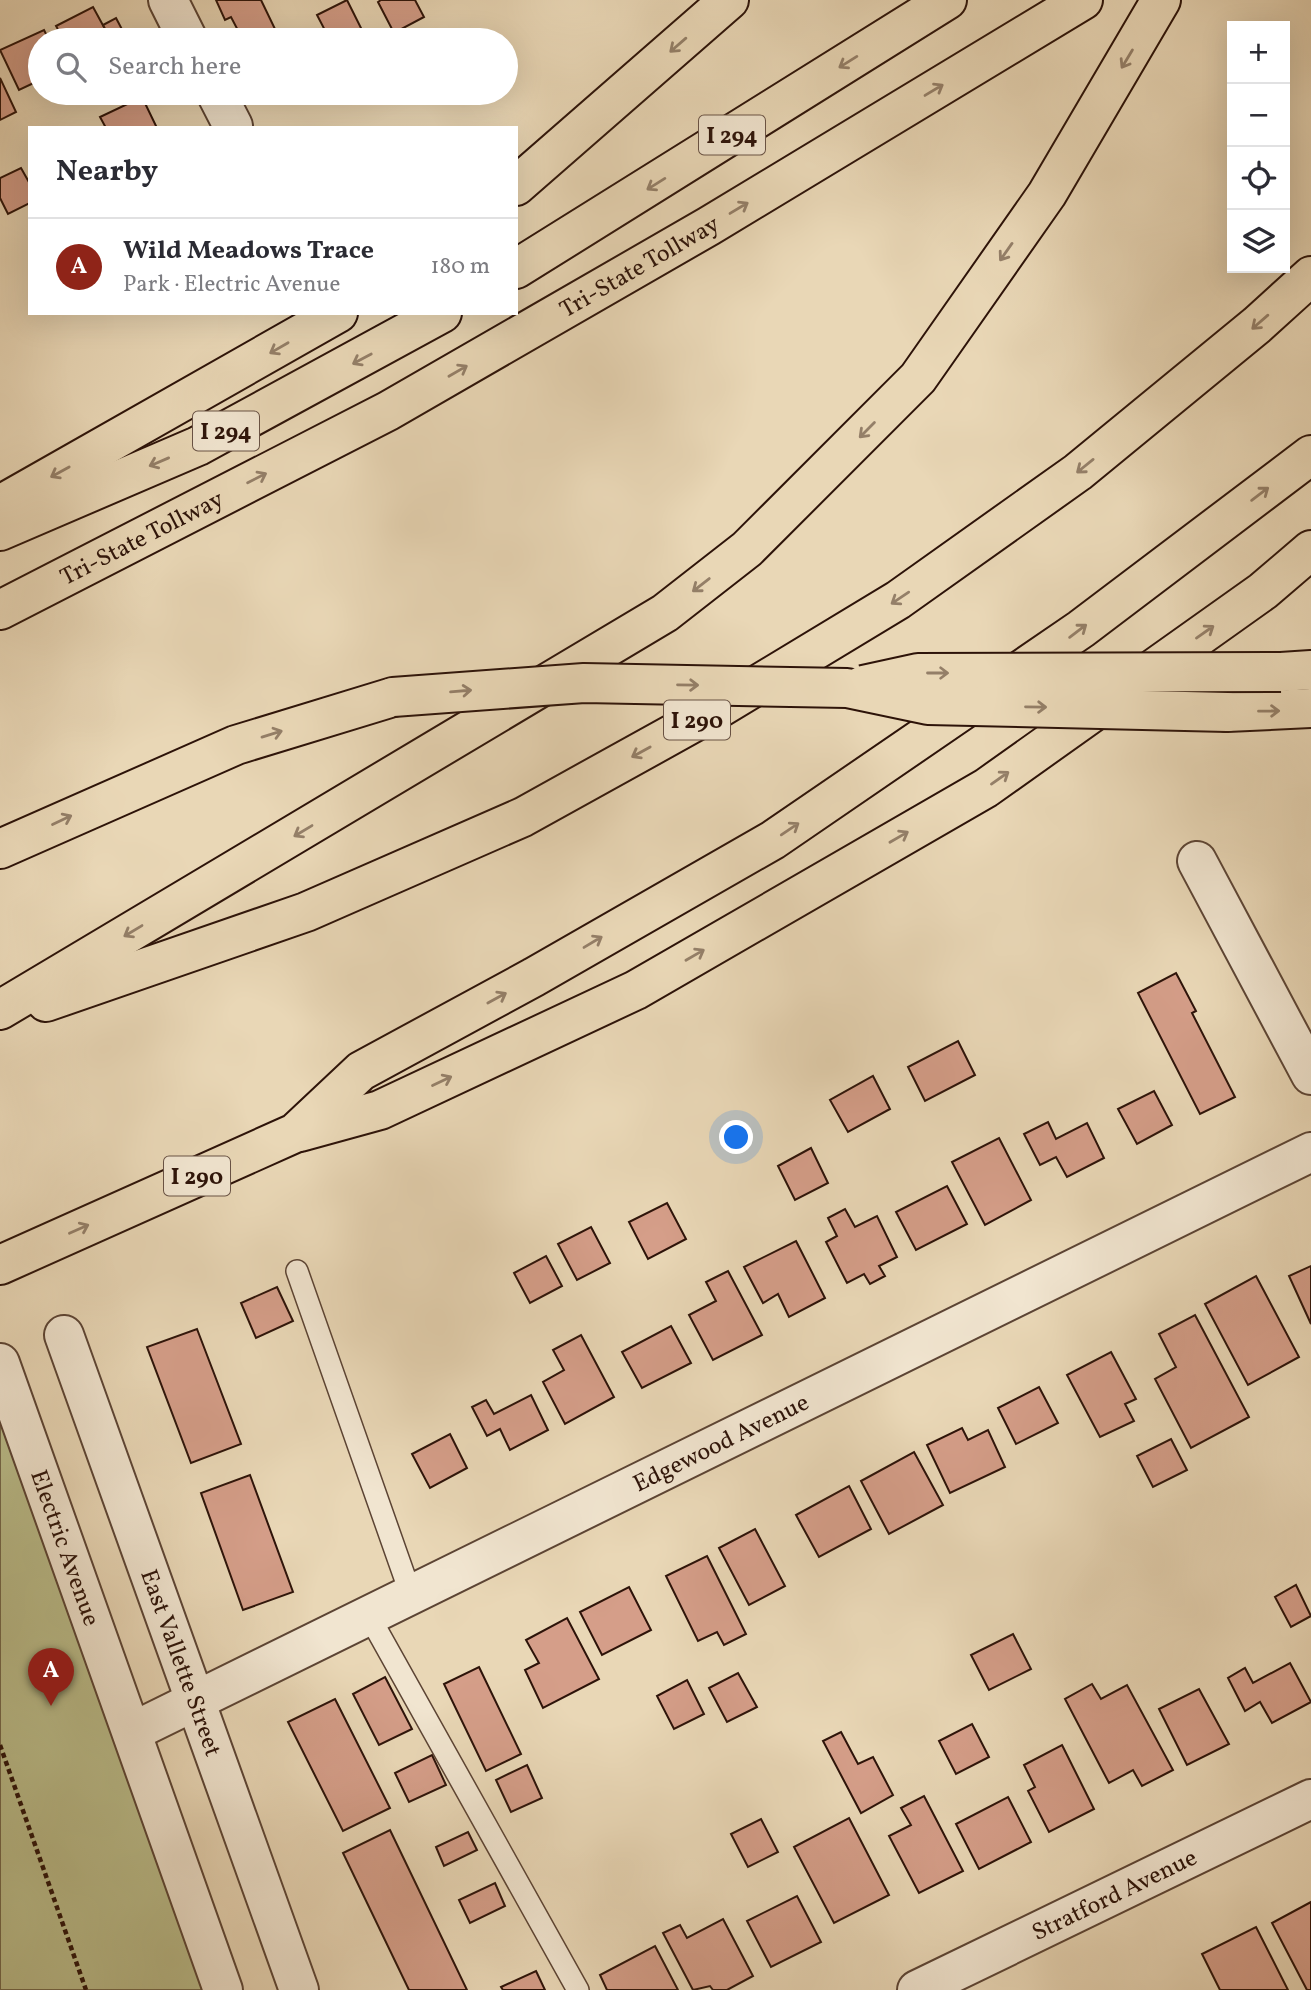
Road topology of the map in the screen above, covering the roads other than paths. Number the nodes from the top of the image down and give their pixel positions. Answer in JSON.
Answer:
{"nodes":[{"id":1,"x":167,"y":0,"type":"edge"},
{"id":2,"x":730,"y":0,"type":"edge"},
{"id":3,"x":947,"y":0,"type":"edge"},
{"id":4,"x":1161,"y":0,"type":"edge"},
{"id":5,"x":1079,"y":2,"type":"edge"},
{"id":6,"x":182,"y":28,"type":"edge"},
{"id":7,"x":518,"y":184,"type":"edge"},
{"id":8,"x":518,"y":268,"type":"edge"},
{"id":9,"x":1311,"y":276,"type":"edge"},
{"id":10,"x":334,"y":315,"type":"edge"},
{"id":11,"x":438,"y":315,"type":"edge"},
{"id":12,"x":1311,"y":455,"type":"edge"},
{"id":13,"x":0,"y":505,"type":"edge"},
{"id":14,"x":0,"y":531,"type":"edge"},
{"id":15,"x":1311,"y":550,"type":"edge"},
{"id":16,"x":0,"y":610,"type":"edge"},
{"id":17,"x":1296,"y":671,"type":"edge"},
{"id":18,"x":847,"y":688,"type":"junction"},
{"id":19,"x":1311,"y":708,"type":"edge"},
{"id":20,"x":0,"y":849,"type":"edge"},
{"id":21,"x":1197,"y":861,"type":"dead end"},
{"id":22,"x":0,"y":1010,"type":"edge"},
{"id":23,"x":0,"y":1018,"type":"edge"},
{"id":24,"x":1311,"y":1075,"type":"edge"},
{"id":25,"x":295,"y":1133,"type":"junction"},
{"id":26,"x":1311,"y":1153,"type":"edge"},
{"id":27,"x":8,"y":1261,"type":"edge"},
{"id":28,"x":297,"y":1270,"type":"dead end"},
{"id":29,"x":64,"y":1335,"type":"dead end"},
{"id":30,"x":0,"y":1363,"type":"edge"},
{"id":31,"x":411,"y":1595,"type":"junction"},
{"id":32,"x":369,"y":1616,"type":"junction"},
{"id":33,"x":194,"y":1702,"type":"junction"},
{"id":34,"x":132,"y":1732,"type":"junction"},
{"id":35,"x":1311,"y":1799,"type":"edge"},
{"id":36,"x":936,"y":1986,"type":"edge"},
{"id":37,"x":223,"y":1990,"type":"edge"},
{"id":38,"x":299,"y":1990,"type":"edge"},
{"id":39,"x":578,"y":1990,"type":"edge"}],
"edges":[{"from":1,"to":6,"type":"street"},
{"from":2,"to":7,"type":"highway","one_way":true},
{"from":3,"to":8,"type":"highway","number":"I 294","one_way":true},
{"from":4,"to":22,"type":"highway","one_way":true},
{"from":16,"to":5,"type":"highway","name":"Tri-State Tollway","number":"I 294","one_way":true},
{"from":9,"to":23,"type":"highway","number":"I 290","one_way":true},
{"from":10,"to":13,"type":"highway","one_way":true},
{"from":11,"to":14,"type":"highway","number":"I 294","one_way":true},
{"from":25,"to":12,"type":"highway","number":"I 290","one_way":true},
{"from":25,"to":15,"type":"highway","one_way":true},
{"from":18,"to":17,"type":"highway","one_way":true,"bridge":true},
{"from":18,"to":19,"type":"highway","one_way":true,"bridge":true},
{"from":20,"to":18,"type":"highway","one_way":true,"bridge":true},
{"from":21,"to":24,"type":"street"},
{"from":27,"to":25,"type":"highway","number":"I 290","one_way":true},
{"from":26,"to":31,"type":"street","name":"Edgewood Avenue"},
{"from":28,"to":31,"type":"lane"},
{"from":29,"to":33,"type":"street","name":"East Vallette Street"},
{"from":30,"to":34,"type":"street","name":"Electric Avenue"},
{"from":31,"to":32,"type":"street","name":"Edgewood Avenue"},
{"from":32,"to":33,"type":"street","name":"Edgewood Avenue"},
{"from":32,"to":39,"type":"lane"},
{"from":33,"to":34,"type":"street","name":"Edgewood Avenue"},
{"from":33,"to":38,"type":"street","name":"East Vallette Street"},
{"from":34,"to":37,"type":"street"},
{"from":35,"to":36,"type":"street","name":"Stratford Avenue"}]}
